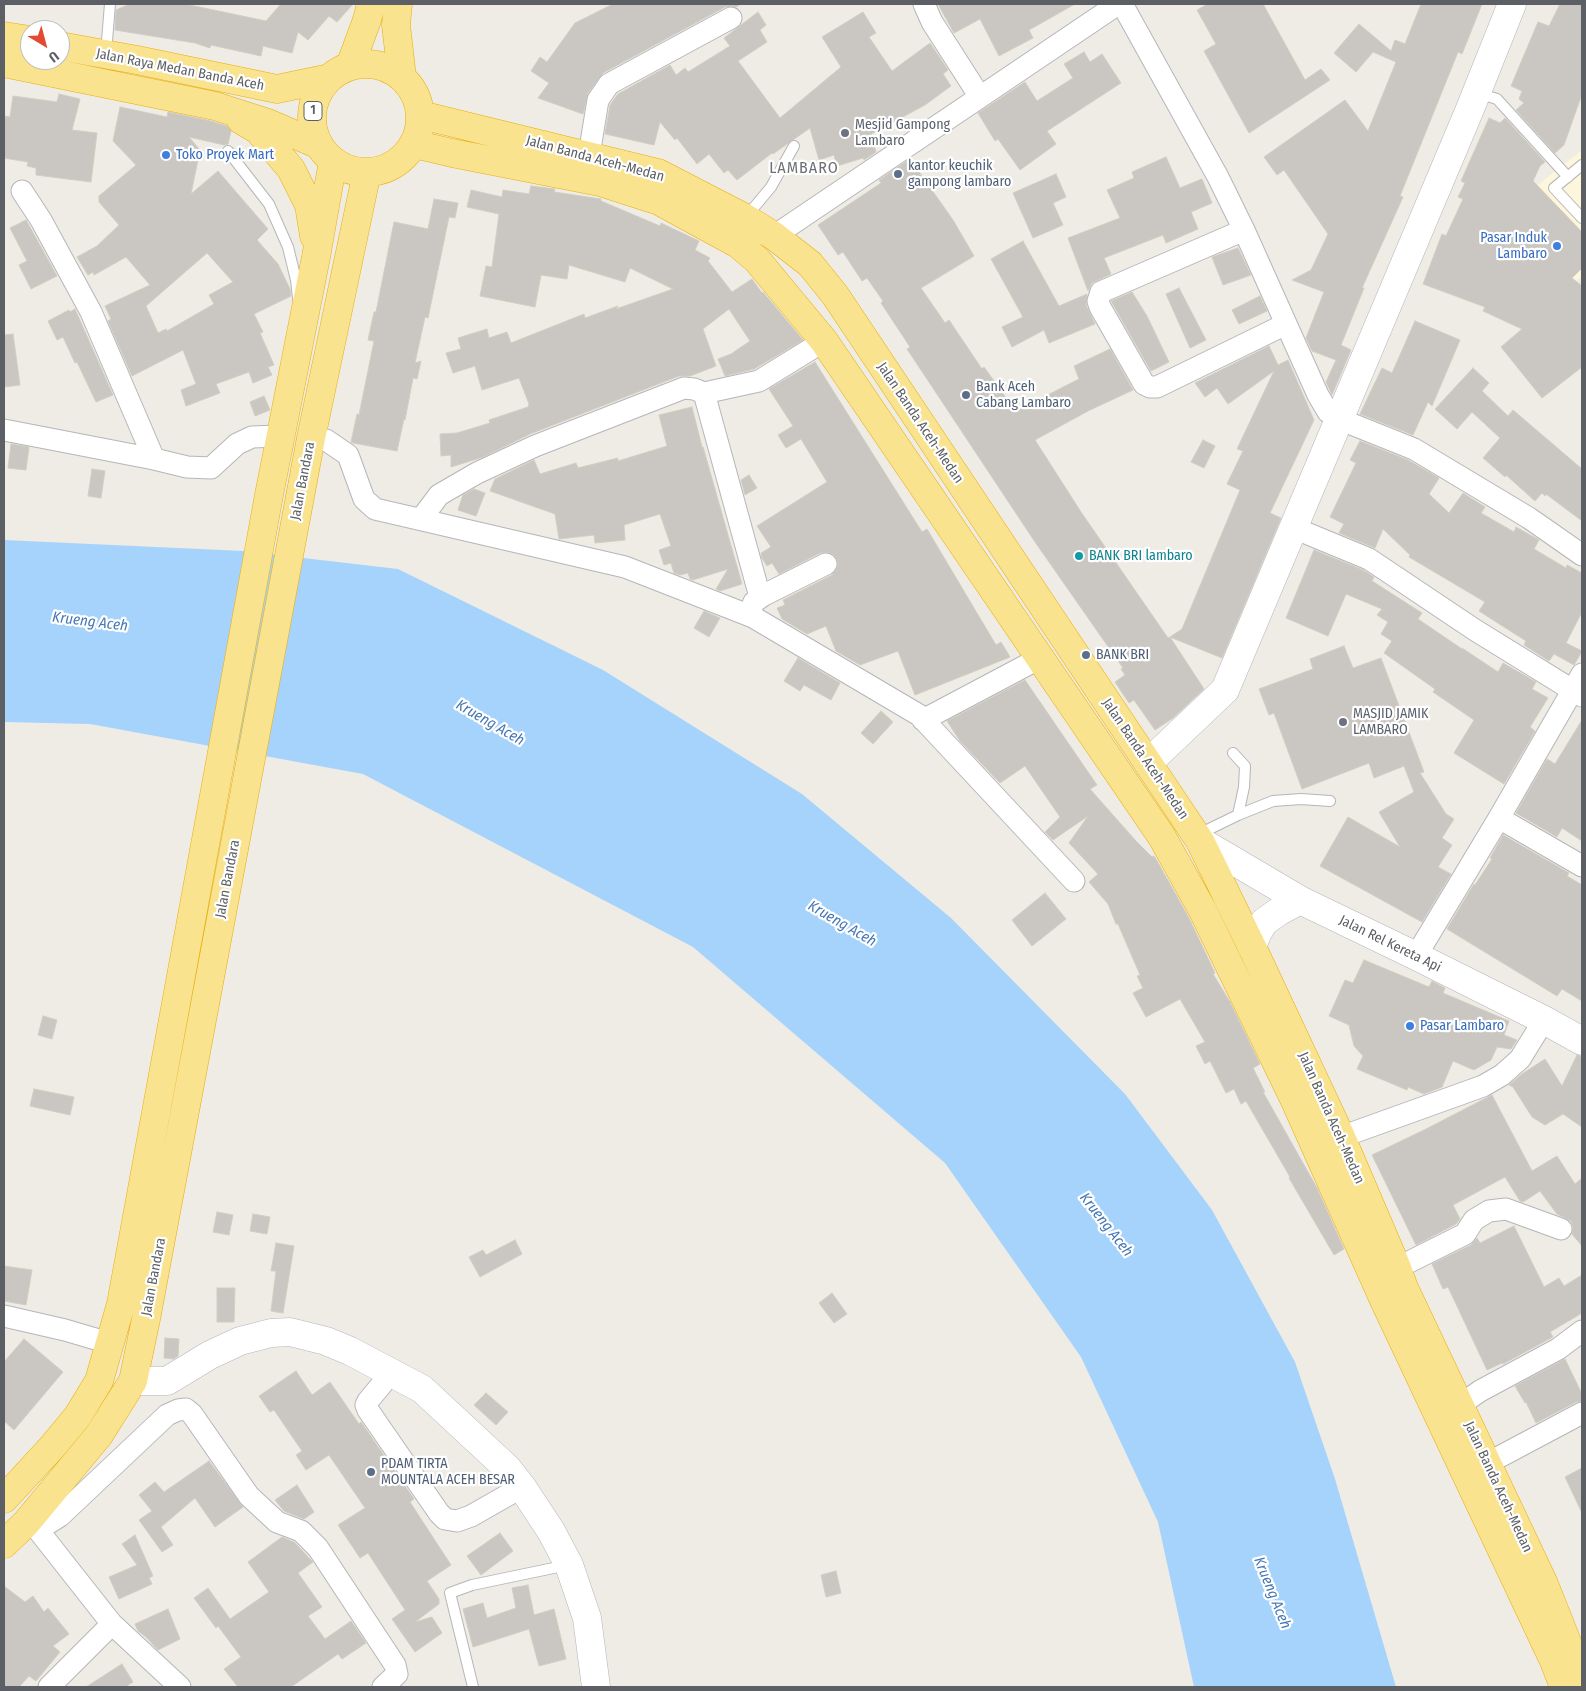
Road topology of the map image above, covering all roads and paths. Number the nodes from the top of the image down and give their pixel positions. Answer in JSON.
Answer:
{"nodes":[{"id":1,"x":110,"y":4,"type":"edge"},
{"id":2,"x":371,"y":4,"type":"edge"},
{"id":3,"x":398,"y":4,"type":"edge"},
{"id":4,"x":924,"y":4,"type":"edge"},
{"id":5,"x":1118,"y":4,"type":"edge"},
{"id":6,"x":1122,"y":4,"type":"edge"},
{"id":7,"x":1512,"y":4,"type":"edge"},
{"id":8,"x":731,"y":18,"type":"dead end"},
{"id":9,"x":4,"y":36,"type":"edge"},
{"id":10,"x":20,"y":38,"type":"edge"},
{"id":11,"x":70,"y":48,"type":"edge"},
{"id":12,"x":106,"y":54,"type":"junction"},
{"id":13,"x":4,"y":63,"type":"edge"},
{"id":14,"x":340,"y":72,"type":"junction"},
{"id":15,"x":402,"y":77,"type":"junction"},
{"id":16,"x":1476,"y":92,"type":"junction"},
{"id":17,"x":980,"y":97,"type":"junction"},
{"id":18,"x":215,"y":106,"type":"junction"},
{"id":19,"x":421,"y":115,"type":"junction"},
{"id":20,"x":414,"y":144,"type":"junction"},
{"id":21,"x":794,"y":146,"type":"dead end"},
{"id":22,"x":228,"y":151,"type":"dead end"},
{"id":23,"x":326,"y":153,"type":"junction"},
{"id":24,"x":589,"y":155,"type":"junction"},
{"id":25,"x":1582,"y":165,"type":"edge"},
{"id":26,"x":367,"y":172,"type":"junction"},
{"id":27,"x":1568,"y":177,"type":"junction"},
{"id":28,"x":22,"y":191,"type":"dead end"},
{"id":29,"x":745,"y":218,"type":"junction"},
{"id":30,"x":1582,"y":218,"type":"edge"},
{"id":31,"x":1244,"y":230,"type":"junction"},
{"id":32,"x":774,"y":236,"type":"junction"},
{"id":33,"x":316,"y":257,"type":"junction"},
{"id":34,"x":1286,"y":324,"type":"junction"},
{"id":35,"x":301,"y":334,"type":"junction"},
{"id":36,"x":824,"y":341,"type":"junction"},
{"id":37,"x":704,"y":393,"type":"junction"},
{"id":38,"x":1339,"y":419,"type":"junction"},
{"id":39,"x":4,"y":430,"type":"edge"},
{"id":40,"x":280,"y":436,"type":"junction"},
{"id":41,"x":311,"y":438,"type":"junction"},
{"id":42,"x":154,"y":458,"type":"junction"},
{"id":43,"x":421,"y":519,"type":"junction"},
{"id":44,"x":1294,"y":528,"type":"junction"},
{"id":45,"x":1582,"y":555,"type":"edge"},
{"id":46,"x":826,"y":564,"type":"dead end"},
{"id":47,"x":757,"y":607,"type":"junction"},
{"id":48,"x":1040,"y":658,"type":"junction"},
{"id":49,"x":1579,"y":687,"type":"edge"},
{"id":50,"x":923,"y":720,"type":"junction"},
{"id":51,"x":1233,"y":753,"type":"dead end"},
{"id":52,"x":1148,"y":763,"type":"junction"},
{"id":53,"x":1330,"y":801,"type":"dead end"},
{"id":54,"x":1238,"y":815,"type":"junction"},
{"id":55,"x":1499,"y":818,"type":"junction"},
{"id":56,"x":1198,"y":838,"type":"junction"},
{"id":57,"x":1582,"y":866,"type":"edge"},
{"id":58,"x":1074,"y":881,"type":"dead end"},
{"id":59,"x":1300,"y":900,"type":"junction"},
{"id":60,"x":1252,"y":947,"type":"junction"},
{"id":61,"x":1416,"y":956,"type":"junction"},
{"id":62,"x":1544,"y":1020,"type":"junction"},
{"id":63,"x":1582,"y":1042,"type":"edge"},
{"id":64,"x":1341,"y":1137,"type":"junction"},
{"id":65,"x":1561,"y":1229,"type":"dead end"},
{"id":66,"x":1395,"y":1284,"type":"junction"},
{"id":67,"x":4,"y":1316,"type":"edge"},
{"id":68,"x":1582,"y":1331,"type":"edge"},
{"id":69,"x":109,"y":1343,"type":"junction"},
{"id":70,"x":392,"y":1372,"type":"junction"},
{"id":71,"x":133,"y":1381,"type":"junction"},
{"id":72,"x":167,"y":1381,"type":"junction"},
{"id":73,"x":1460,"y":1405,"type":"junction"},
{"id":74,"x":178,"y":1410,"type":"junction"},
{"id":75,"x":1582,"y":1413,"type":"edge"},
{"id":76,"x":1486,"y":1464,"type":"junction"},
{"id":77,"x":522,"y":1487,"type":"junction"},
{"id":78,"x":4,"y":1499,"type":"edge"},
{"id":79,"x":32,"y":1527,"type":"junction"},
{"id":80,"x":4,"y":1544,"type":"edge"},
{"id":81,"x":569,"y":1565,"type":"junction"},
{"id":82,"x":112,"y":1624,"type":"junction"},
{"id":83,"x":1582,"y":1680,"type":"edge"},
{"id":84,"x":593,"y":1686,"type":"edge"},
{"id":85,"x":49,"y":1687,"type":"edge"},
{"id":86,"x":180,"y":1687,"type":"edge"},
{"id":87,"x":383,"y":1687,"type":"edge"},
{"id":88,"x":473,"y":1687,"type":"edge"},
{"id":89,"x":1564,"y":1687,"type":"edge"}],
"edges":[{"from":1,"to":12,"type":"lane"},
{"from":2,"to":14,"type":"highway"},
{"from":3,"to":15,"type":"highway"},
{"from":4,"to":17,"type":"street"},
{"from":5,"to":17,"type":"street"},
{"from":6,"to":31,"type":"street"},
{"from":7,"to":16,"type":"main road"},
{"from":8,"to":24,"type":"street"},
{"from":9,"to":10,"type":"highway"},
{"from":11,"to":12,"type":"highway","name":"Jalan Raya Medan Banda Aceh","number":"1"},
{"from":12,"to":14,"type":"highway","name":"Jalan Raya Medan Banda Aceh","number":"1"},
{"from":13,"to":18,"type":"highway","name":"Jalan Raya Medan Banda Aceh","number":"1"},
{"from":14,"to":15,"type":"highway","number":"1"},
{"from":14,"to":23,"type":"highway","number":"1"},
{"from":15,"to":19,"type":"highway","number":"1"},
{"from":16,"to":27,"type":"lane"},
{"from":16,"to":38,"type":"main road"},
{"from":17,"to":32,"type":"street"},
{"from":18,"to":23,"type":"highway","name":"Jalan Raya Medan Banda Aceh","number":"1"},
{"from":18,"to":33,"type":"highway"},
{"from":19,"to":20,"type":"highway"},
{"from":19,"to":24,"type":"highway","name":"Jalan Banda Aceh-Medan"},
{"from":20,"to":26,"type":"highway"},
{"from":20,"to":36,"type":"highway","name":"Jalan Banda Aceh-Medan"},
{"from":21,"to":29,"type":"lane"},
{"from":22,"to":35,"type":"lane"},
{"from":23,"to":26,"type":"highway","number":"1"},
{"from":23,"to":33,"type":"highway","name":"Jalan Bandara"},
{"from":24,"to":29,"type":"highway","name":"Jalan Banda Aceh-Medan"},
{"from":25,"to":27,"type":"lane"},
{"from":26,"to":41,"type":"highway","name":"Jalan Bandara"},
{"from":27,"to":30,"type":"lane"},
{"from":28,"to":42,"type":"street"},
{"from":29,"to":32,"type":"highway","name":"Jalan Banda Aceh-Medan"},
{"from":31,"to":34,"type":"street"},
{"from":31,"to":34,"type":"street"},
{"from":32,"to":52,"type":"highway","name":"Jalan Banda Aceh-Medan"},
{"from":33,"to":35,"type":"highway","name":"Jalan Bandara"},
{"from":34,"to":38,"type":"street"},
{"from":35,"to":40,"type":"highway","name":"Jalan Bandara"},
{"from":36,"to":37,"type":"street"},
{"from":36,"to":48,"type":"highway","name":"Jalan Banda Aceh-Medan"},
{"from":37,"to":43,"type":"street"},
{"from":37,"to":47,"type":"street"},
{"from":38,"to":44,"type":"main road"},
{"from":38,"to":45,"type":"street"},
{"from":39,"to":42,"type":"street"},
{"from":40,"to":42,"type":"street"},
{"from":40,"to":69,"type":"highway","name":"Jalan Bandara"},
{"from":41,"to":43,"type":"street"},
{"from":41,"to":71,"type":"highway","name":"Jalan Bandara"},
{"from":43,"to":47,"type":"street"},
{"from":44,"to":49,"type":"street"},
{"from":44,"to":52,"type":"main road"},
{"from":46,"to":47,"type":"street"},
{"from":47,"to":50,"type":"street"},
{"from":48,"to":50,"type":"street"},
{"from":48,"to":66,"type":"highway","name":"Jalan Banda Aceh-Medan"},
{"from":49,"to":55,"type":"street"},
{"from":50,"to":58,"type":"street"},
{"from":51,"to":54,"type":"lane"},
{"from":52,"to":56,"type":"highway","name":"Jalan Banda Aceh-Medan"},
{"from":53,"to":54,"type":"lane"},
{"from":54,"to":56,"type":"lane"},
{"from":55,"to":57,"type":"street"},
{"from":55,"to":61,"type":"street"},
{"from":56,"to":59,"type":"main road","name":"Jalan Rel Kereta Api"},
{"from":56,"to":60,"type":"highway","name":"Jalan Banda Aceh-Medan"},
{"from":59,"to":60,"type":"main road"},
{"from":59,"to":61,"type":"main road","name":"Jalan Rel Kereta Api"},
{"from":60,"to":64,"type":"highway","name":"Jalan Banda Aceh-Medan"},
{"from":61,"to":62,"type":"main road","name":"Jalan Rel Kereta Api"},
{"from":62,"to":63,"type":"main road","name":"Jalan Rel Kereta Api"},
{"from":62,"to":64,"type":"street"},
{"from":64,"to":66,"type":"highway","name":"Jalan Banda Aceh-Medan"},
{"from":65,"to":66,"type":"street"},
{"from":66,"to":73,"type":"highway","name":"Jalan Banda Aceh-Medan"},
{"from":66,"to":89,"type":"highway","name":"Jalan Banda Aceh-Medan"},
{"from":67,"to":69,"type":"street"},
{"from":68,"to":73,"type":"street"},
{"from":69,"to":78,"type":"highway","name":"Jalan Bandara"},
{"from":70,"to":72,"type":"main road"},
{"from":70,"to":77,"type":"main road"},
{"from":70,"to":77,"type":"street"},
{"from":71,"to":72,"type":"main road"},
{"from":71,"to":79,"type":"highway","name":"Jalan Bandara"},
{"from":72,"to":74,"type":"street"},
{"from":73,"to":76,"type":"highway","name":"Jalan Banda Aceh-Medan"},
{"from":74,"to":79,"type":"street"},
{"from":74,"to":87,"type":"street"},
{"from":75,"to":76,"type":"street"},
{"from":76,"to":83,"type":"highway","name":"Jalan Banda Aceh-Medan"},
{"from":77,"to":81,"type":"main road"},
{"from":79,"to":80,"type":"highway","name":"Jalan Bandara"},
{"from":79,"to":82,"type":"street"},
{"from":81,"to":84,"type":"main road"},
{"from":81,"to":88,"type":"lane"},
{"from":82,"to":85,"type":"street"},
{"from":82,"to":86,"type":"street"}]}
